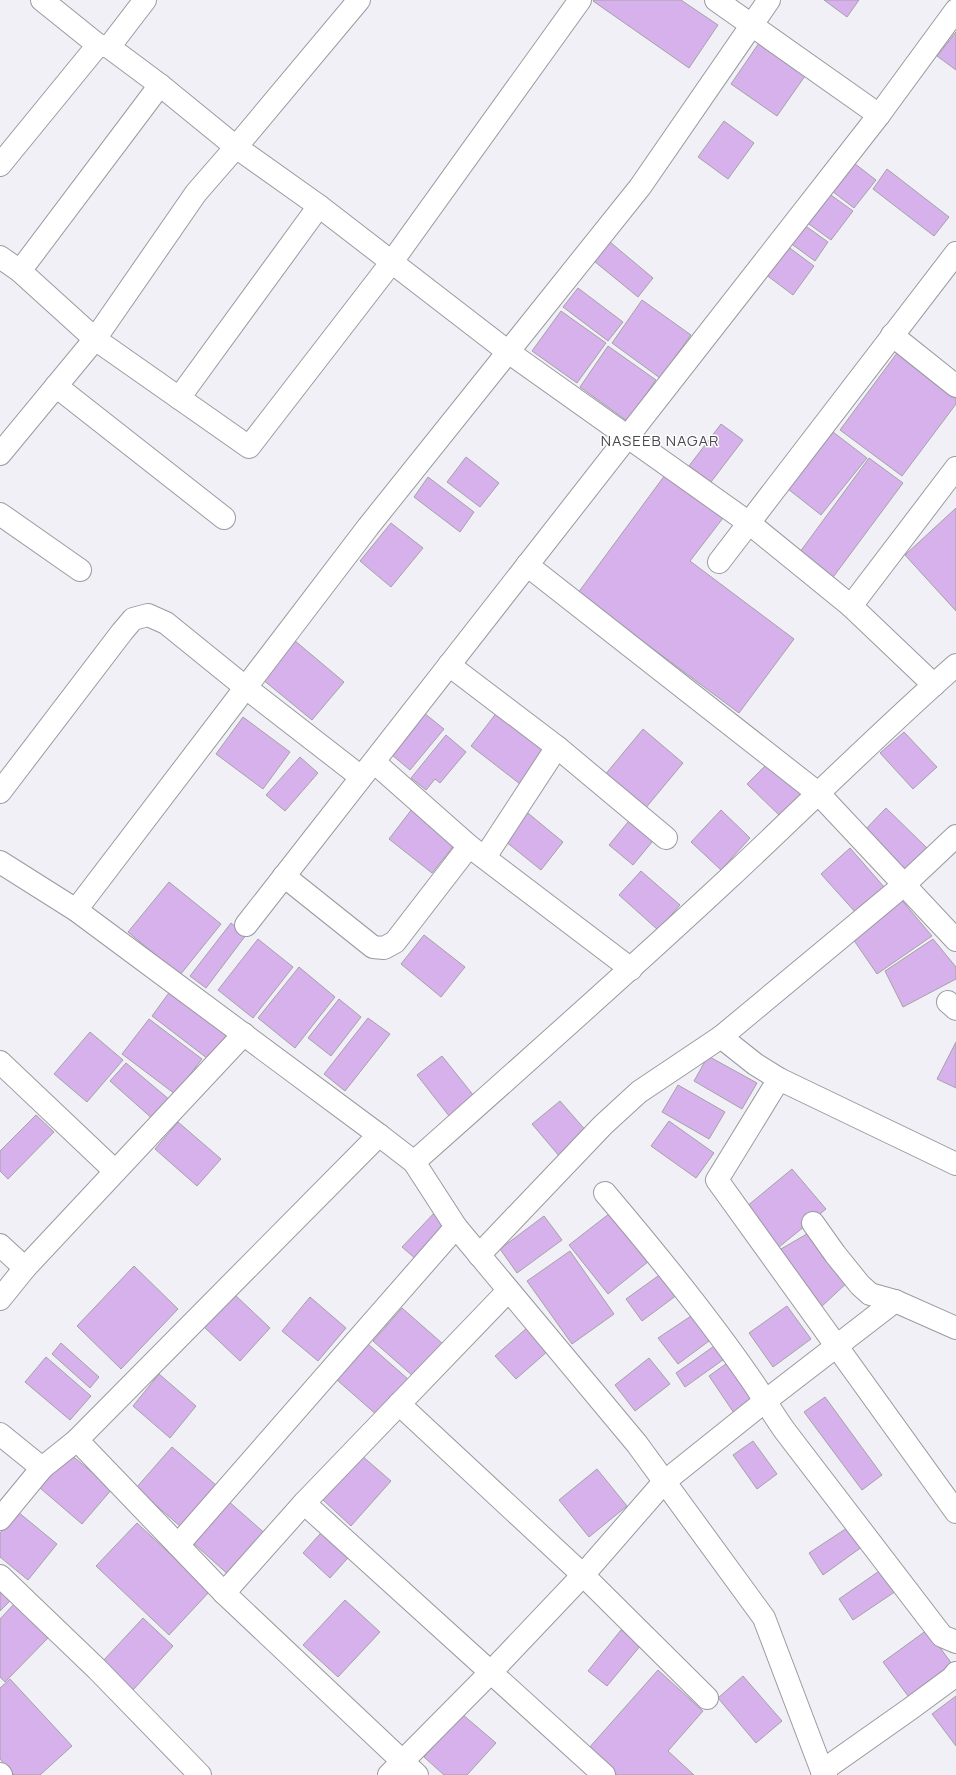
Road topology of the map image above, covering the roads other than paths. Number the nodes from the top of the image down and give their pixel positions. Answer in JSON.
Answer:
{"nodes":[{"id":1,"x":42,"y":0,"type":"edge"},
{"id":2,"x":145,"y":0,"type":"edge"},
{"id":3,"x":359,"y":0,"type":"edge"},
{"id":4,"x":580,"y":0,"type":"edge"},
{"id":5,"x":716,"y":0,"type":"edge"},
{"id":6,"x":769,"y":0,"type":"edge"},
{"id":7,"x":956,"y":10,"type":"edge"},
{"id":8,"x":752,"y":23,"type":"junction"},
{"id":9,"x":103,"y":46,"type":"junction"},
{"id":10,"x":160,"y":85,"type":"junction"},
{"id":11,"x":879,"y":115,"type":"junction"},
{"id":12,"x":236,"y":147,"type":"junction"},
{"id":13,"x":0,"y":165,"type":"edge"},
{"id":14,"x":319,"y":206,"type":"junction"},
{"id":15,"x":956,"y":252,"type":"edge"},
{"id":16,"x":0,"y":257,"type":"edge"},
{"id":17,"x":391,"y":263,"type":"junction"},
{"id":18,"x":20,"y":271,"type":"junction"},
{"id":19,"x":892,"y":335,"type":"junction"},
{"id":20,"x":95,"y":339,"type":"junction"},
{"id":21,"x":507,"y":351,"type":"junction"},
{"id":22,"x":56,"y":386,"type":"junction"},
{"id":23,"x":956,"y":386,"type":"edge"},
{"id":24,"x":179,"y":398,"type":"junction"},
{"id":25,"x":628,"y":436,"type":"junction"},
{"id":26,"x":0,"y":454,"type":"edge"},
{"id":27,"x":956,"y":468,"type":"edge"},
{"id":28,"x":0,"y":514,"type":"edge"},
{"id":29,"x":224,"y":518,"type":"dead end"},
{"id":30,"x":749,"y":523,"type":"junction"},
{"id":31,"x":719,"y":562,"type":"dead end"},
{"id":32,"x":527,"y":565,"type":"junction"},
{"id":33,"x":80,"y":570,"type":"dead end"},
{"id":34,"x":851,"y":606,"type":"junction"},
{"id":35,"x":449,"y":665,"type":"junction"},
{"id":36,"x":956,"y":666,"type":"edge"},
{"id":37,"x":934,"y":685,"type":"junction"},
{"id":38,"x":245,"y":687,"type":"junction"},
{"id":39,"x":557,"y":747,"type":"junction"},
{"id":40,"x":367,"y":769,"type":"junction"},
{"id":41,"x":0,"y":792,"type":"edge"},
{"id":42,"x":819,"y":794,"type":"junction"},
{"id":43,"x":956,"y":836,"type":"edge"},
{"id":44,"x":666,"y":838,"type":"dead end"},
{"id":45,"x":477,"y":852,"type":"junction"},
{"id":46,"x":0,"y":862,"type":"edge"},
{"id":47,"x":284,"y":876,"type":"junction"},
{"id":48,"x":905,"y":884,"type":"junction"},
{"id":49,"x":76,"y":910,"type":"junction"},
{"id":50,"x":246,"y":925,"type":"dead end"},
{"id":51,"x":956,"y":940,"type":"edge"},
{"id":52,"x":631,"y":969,"type":"junction"},
{"id":53,"x":244,"y":1034,"type":"junction"},
{"id":54,"x":722,"y":1037,"type":"junction"},
{"id":55,"x":0,"y":1062,"type":"edge"},
{"id":56,"x":779,"y":1079,"type":"junction"},
{"id":57,"x":379,"y":1135,"type":"junction"},
{"id":58,"x":414,"y":1162,"type":"junction"},
{"id":59,"x":956,"y":1164,"type":"edge"},
{"id":60,"x":115,"y":1171,"type":"junction"},
{"id":61,"x":605,"y":1193,"type":"dead end"},
{"id":62,"x":813,"y":1223,"type":"dead end"},
{"id":63,"x":456,"y":1227,"type":"junction"},
{"id":64,"x":0,"y":1245,"type":"edge"},
{"id":65,"x":480,"y":1255,"type":"junction"},
{"id":66,"x":25,"y":1268,"type":"junction"},
{"id":67,"x":508,"y":1291,"type":"junction"},
{"id":68,"x":0,"y":1299,"type":"edge"},
{"id":69,"x":895,"y":1301,"type":"junction"},
{"id":70,"x":956,"y":1328,"type":"edge"},
{"id":71,"x":837,"y":1347,"type":"junction"},
{"id":72,"x":764,"y":1402,"type":"junction"},
{"id":73,"x":399,"y":1404,"type":"junction"},
{"id":74,"x":0,"y":1434,"type":"edge"},
{"id":75,"x":77,"y":1440,"type":"junction"},
{"id":76,"x":42,"y":1468,"type":"junction"},
{"id":77,"x":664,"y":1482,"type":"junction"},
{"id":78,"x":304,"y":1503,"type":"junction"},
{"id":79,"x":956,"y":1512,"type":"edge"},
{"id":80,"x":0,"y":1519,"type":"edge"},
{"id":81,"x":178,"y":1545,"type":"junction"},
{"id":82,"x":584,"y":1575,"type":"junction"},
{"id":83,"x":0,"y":1576,"type":"edge"},
{"id":84,"x":224,"y":1593,"type":"junction"},
{"id":85,"x":956,"y":1642,"type":"edge"},
{"id":86,"x":491,"y":1672,"type":"junction"},
{"id":87,"x":956,"y":1673,"type":"edge"},
{"id":88,"x":706,"y":1698,"type":"dead end"},
{"id":89,"x":403,"y":1770,"type":"edge"},
{"id":90,"x":824,"y":1773,"type":"edge"},
{"id":91,"x":200,"y":1775,"type":"edge"},
{"id":92,"x":604,"y":1775,"type":"edge"}],
"edges":[{"from":1,"to":9,"type":"street"},
{"from":2,"to":9,"type":"street"},
{"from":3,"to":12,"type":"street"},
{"from":4,"to":17,"type":"street"},
{"from":5,"to":8,"type":"street"},
{"from":6,"to":8,"type":"street"},
{"from":7,"to":11,"type":"street"},
{"from":8,"to":11,"type":"street"},
{"from":8,"to":21,"type":"street"},
{"from":9,"to":10,"type":"street"},
{"from":9,"to":13,"type":"street"},
{"from":10,"to":12,"type":"street"},
{"from":10,"to":18,"type":"street"},
{"from":11,"to":25,"type":"street"},
{"from":12,"to":14,"type":"street"},
{"from":12,"to":20,"type":"street"},
{"from":14,"to":17,"type":"street"},
{"from":14,"to":24,"type":"street"},
{"from":15,"to":19,"type":"street"},
{"from":16,"to":18,"type":"street"},
{"from":17,"to":21,"type":"street"},
{"from":17,"to":24,"type":"street"},
{"from":18,"to":20,"type":"street"},
{"from":19,"to":23,"type":"street"},
{"from":19,"to":30,"type":"street"},
{"from":20,"to":22,"type":"street"},
{"from":20,"to":24,"type":"street"},
{"from":21,"to":25,"type":"street"},
{"from":21,"to":38,"type":"street"},
{"from":22,"to":26,"type":"street"},
{"from":22,"to":29,"type":"street"},
{"from":25,"to":30,"type":"street"},
{"from":25,"to":32,"type":"street"},
{"from":27,"to":34,"type":"street"},
{"from":28,"to":33,"type":"street"},
{"from":30,"to":31,"type":"street"},
{"from":30,"to":34,"type":"street"},
{"from":32,"to":35,"type":"street"},
{"from":32,"to":42,"type":"street"},
{"from":34,"to":37,"type":"street"},
{"from":35,"to":39,"type":"street"},
{"from":35,"to":40,"type":"street"},
{"from":36,"to":37,"type":"street"},
{"from":37,"to":42,"type":"street"},
{"from":38,"to":40,"type":"street"},
{"from":38,"to":41,"type":"street"},
{"from":38,"to":49,"type":"street"},
{"from":39,"to":44,"type":"street"},
{"from":39,"to":45,"type":"street"},
{"from":40,"to":45,"type":"street"},
{"from":40,"to":47,"type":"street"},
{"from":42,"to":48,"type":"street"},
{"from":42,"to":52,"type":"street"},
{"from":43,"to":48,"type":"street"},
{"from":45,"to":47,"type":"street"},
{"from":45,"to":52,"type":"street"},
{"from":46,"to":49,"type":"street"},
{"from":47,"to":50,"type":"street"},
{"from":48,"to":51,"type":"street"},
{"from":48,"to":54,"type":"street"},
{"from":49,"to":53,"type":"street"},
{"from":52,"to":58,"type":"street"},
{"from":53,"to":57,"type":"street"},
{"from":53,"to":60,"type":"street"},
{"from":54,"to":56,"type":"street"},
{"from":54,"to":65,"type":"street"},
{"from":55,"to":60,"type":"street"},
{"from":56,"to":59,"type":"street"},
{"from":56,"to":71,"type":"street"},
{"from":57,"to":58,"type":"street"},
{"from":57,"to":75,"type":"street"},
{"from":58,"to":63,"type":"street"},
{"from":60,"to":66,"type":"street"},
{"from":61,"to":72,"type":"street"},
{"from":62,"to":69,"type":"street"},
{"from":63,"to":65,"type":"street"},
{"from":63,"to":81,"type":"street"},
{"from":64,"to":66,"type":"street"},
{"from":65,"to":67,"type":"street"},
{"from":66,"to":68,"type":"street"},
{"from":67,"to":73,"type":"street"},
{"from":67,"to":77,"type":"street"},
{"from":69,"to":70,"type":"street"},
{"from":69,"to":71,"type":"street"},
{"from":71,"to":72,"type":"street"},
{"from":71,"to":79,"type":"street"},
{"from":72,"to":77,"type":"street"},
{"from":72,"to":85,"type":"street"},
{"from":73,"to":78,"type":"street"},
{"from":73,"to":82,"type":"street"},
{"from":74,"to":76,"type":"street"},
{"from":75,"to":76,"type":"street"},
{"from":75,"to":81,"type":"street"},
{"from":76,"to":80,"type":"street"},
{"from":77,"to":82,"type":"street"},
{"from":77,"to":90,"type":"street"},
{"from":78,"to":84,"type":"street"},
{"from":78,"to":86,"type":"street"},
{"from":81,"to":84,"type":"street"},
{"from":82,"to":86,"type":"street"},
{"from":82,"to":88,"type":"street"},
{"from":83,"to":91,"type":"street"},
{"from":84,"to":89,"type":"street"},
{"from":86,"to":89,"type":"street"},
{"from":86,"to":92,"type":"street"},
{"from":87,"to":90,"type":"street"}]}
